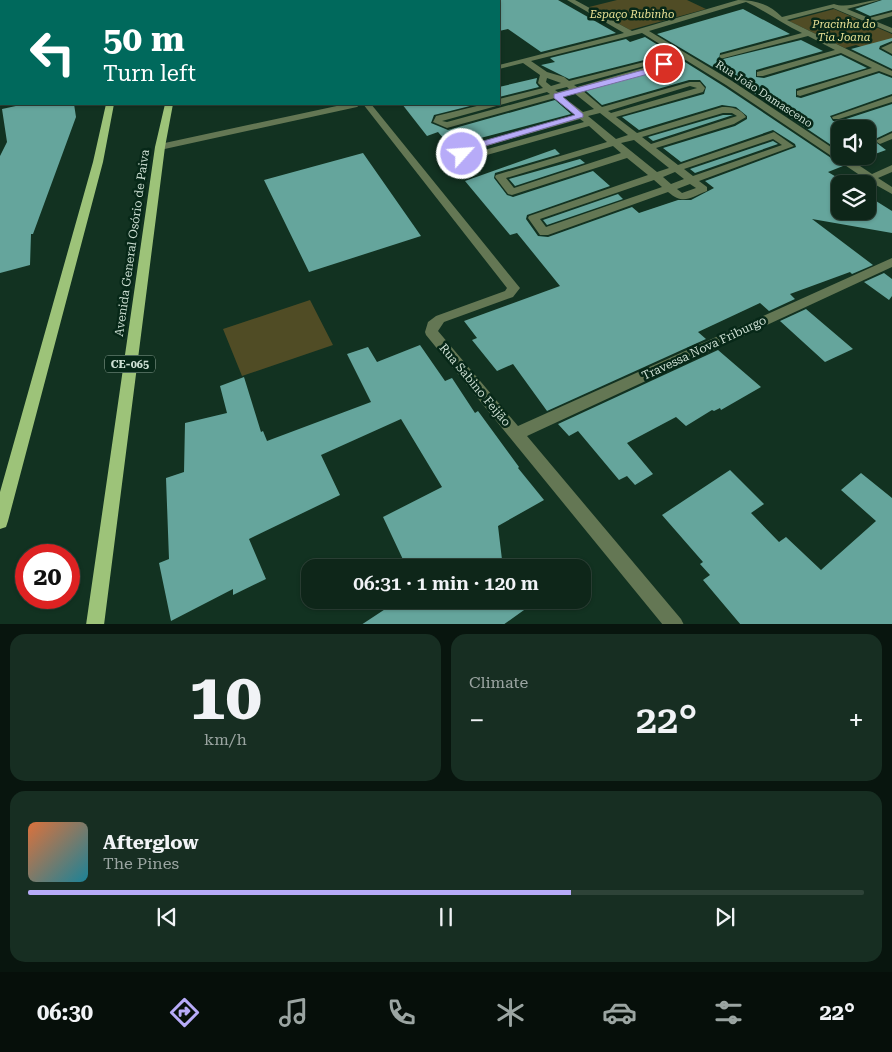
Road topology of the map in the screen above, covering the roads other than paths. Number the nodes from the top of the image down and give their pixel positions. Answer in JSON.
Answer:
{"nodes":[{"id":1,"x":570,"y":0,"type":"edge"},
{"id":2,"x":747,"y":0,"type":"edge"},
{"id":3,"x":877,"y":0,"type":"edge"},
{"id":4,"x":840,"y":8,"type":"junction"},
{"id":5,"x":892,"y":14,"type":"edge"},
{"id":6,"x":780,"y":20,"type":"junction"},
{"id":7,"x":868,"y":21,"type":"junction"},
{"id":8,"x":643,"y":30,"type":"junction"},
{"id":9,"x":892,"y":31,"type":"edge"},
{"id":10,"x":630,"y":34,"type":"junction"},
{"id":11,"x":808,"y":34,"type":"junction"},
{"id":12,"x":892,"y":46,"type":"edge"},
{"id":13,"x":842,"y":50,"type":"junction"},
{"id":14,"x":892,"y":52,"type":"edge"},
{"id":15,"x":723,"y":57,"type":"dead end"},
{"id":16,"x":525,"y":61,"type":"junction"},
{"id":17,"x":500,"y":68,"type":"edge"},
{"id":18,"x":879,"y":68,"type":"junction"},
{"id":19,"x":544,"y":74,"type":"junction"},
{"id":20,"x":760,"y":74,"type":"dead end"},
{"id":21,"x":892,"y":74,"type":"edge"},
{"id":22,"x":568,"y":84,"type":"junction"},
{"id":23,"x":549,"y":89,"type":"junction"},
{"id":24,"x":577,"y":91,"type":"junction"},
{"id":25,"x":800,"y":93,"type":"dead end"},
{"id":26,"x":557,"y":96,"type":"junction"},
{"id":27,"x":892,"y":99,"type":"edge"},
{"id":28,"x":500,"y":102,"type":"edge"},
{"id":29,"x":110,"y":105,"type":"edge"},
{"id":30,"x":169,"y":105,"type":"edge"},
{"id":31,"x":352,"y":105,"type":"edge"},
{"id":32,"x":368,"y":105,"type":"edge"},
{"id":33,"x":490,"y":105,"type":"edge"},
{"id":34,"x":601,"y":110,"type":"junction"},
{"id":35,"x":581,"y":116,"type":"junction"},
{"id":36,"x":610,"y":116,"type":"junction"},
{"id":37,"x":836,"y":117,"type":"dead end"},
{"id":38,"x":589,"y":122,"type":"junction"},
{"id":39,"x":634,"y":135,"type":"junction"},
{"id":40,"x":892,"y":136,"type":"edge"},
{"id":41,"x":880,"y":141,"type":"dead end"},
{"id":42,"x":613,"y":142,"type":"junction"},
{"id":43,"x":160,"y":147,"type":"junction"},
{"id":44,"x":650,"y":147,"type":"junction"},
{"id":45,"x":628,"y":154,"type":"junction"},
{"id":46,"x":677,"y":168,"type":"junction"},
{"id":47,"x":892,"y":168,"type":"edge"},
{"id":48,"x":867,"y":175,"type":"edge"},
{"id":49,"x":655,"y":176,"type":"junction"},
{"id":50,"x":876,"y":176,"type":"edge"},
{"id":51,"x":691,"y":180,"type":"junction"},
{"id":52,"x":876,"y":181,"type":"edge"},
{"id":53,"x":669,"y":187,"type":"junction"},
{"id":54,"x":892,"y":191,"type":"edge"},
{"id":55,"x":892,"y":262,"type":"edge"},
{"id":56,"x":516,"y":434,"type":"junction"},
{"id":57,"x":0,"y":521,"type":"edge"},
{"id":58,"x":95,"y":624,"type":"edge"},
{"id":59,"x":675,"y":624,"type":"edge"}],
"edges":[{"from":1,"to":10,"type":"street"},
{"from":2,"to":6,"type":"street"},
{"from":2,"to":8,"type":"street"},
{"from":3,"to":4,"type":"street"},
{"from":4,"to":6,"type":"street"},
{"from":4,"to":7,"type":"street"},
{"from":5,"to":7,"type":"street"},
{"from":6,"to":11,"type":"street"},
{"from":7,"to":9,"type":"street"},
{"from":8,"to":10,"type":"street"},
{"from":8,"to":48,"type":"street","name":"Rua João Damasceno"},
{"from":10,"to":16,"type":"street"},
{"from":11,"to":13,"type":"street"},
{"from":11,"to":15,"type":"street"},
{"from":12,"to":14,"type":"street"},
{"from":13,"to":18,"type":"street"},
{"from":13,"to":20,"type":"street"},
{"from":16,"to":17,"type":"street"},
{"from":16,"to":19,"type":"street"},
{"from":18,"to":21,"type":"street"},
{"from":18,"to":25,"type":"street"},
{"from":19,"to":22,"type":"street"},
{"from":19,"to":23,"type":"street"},
{"from":22,"to":23,"type":"street"},
{"from":22,"to":24,"type":"street"},
{"from":22,"to":24,"type":"street"},
{"from":23,"to":26,"type":"street"},
{"from":23,"to":28,"type":"street"},
{"from":24,"to":26,"type":"street"},
{"from":24,"to":34,"type":"street"},
{"from":26,"to":33,"type":"street"},
{"from":26,"to":35,"type":"street"},
{"from":27,"to":37,"type":"street"},
{"from":29,"to":57,"type":"main road"},
{"from":30,"to":43,"type":"main road","name":"Avenida General Osório de Paiva","number":"CE-065"},
{"from":31,"to":43,"type":"street"},
{"from":32,"to":56,"type":"street","name":"Rua Sabino Feijão"},
{"from":34,"to":35,"type":"street"},
{"from":34,"to":36,"type":"street"},
{"from":34,"to":36,"type":"street"},
{"from":35,"to":38,"type":"street"},
{"from":35,"to":38,"type":"street"},
{"from":36,"to":39,"type":"street"},
{"from":38,"to":42,"type":"street"},
{"from":39,"to":42,"type":"street"},
{"from":39,"to":44,"type":"street"},
{"from":39,"to":44,"type":"street"},
{"from":40,"to":41,"type":"street"},
{"from":42,"to":45,"type":"street"},
{"from":42,"to":45,"type":"street"},
{"from":43,"to":58,"type":"main road","name":"Avenida General Osório de Paiva","number":"CE-065"},
{"from":44,"to":46,"type":"street"},
{"from":45,"to":49,"type":"street"},
{"from":46,"to":49,"type":"street"},
{"from":46,"to":51,"type":"street"},
{"from":46,"to":51,"type":"street"},
{"from":47,"to":50,"type":"street"},
{"from":49,"to":53,"type":"street"},
{"from":49,"to":53,"type":"street"},
{"from":51,"to":53,"type":"street"},
{"from":51,"to":53,"type":"street"},
{"from":52,"to":54,"type":"street","name":"Rua João Damasceno"},
{"from":55,"to":56,"type":"street","name":"Travessa Nova Friburgo"},
{"from":56,"to":59,"type":"street","name":"Rua Sabino Feijão"}]}
